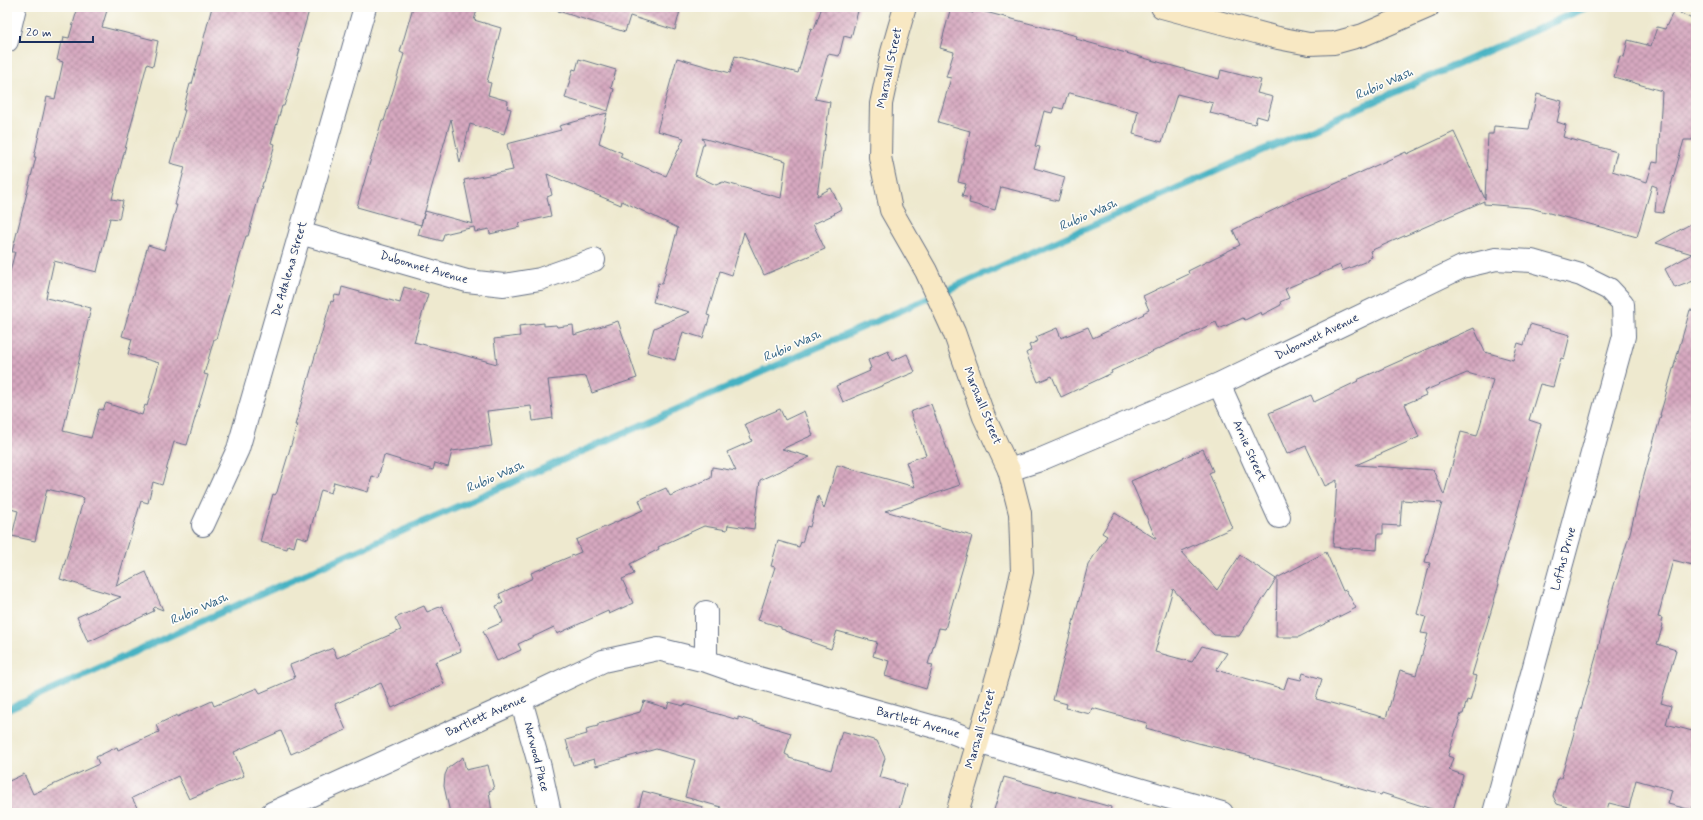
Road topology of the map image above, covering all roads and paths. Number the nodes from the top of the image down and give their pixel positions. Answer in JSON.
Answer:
{"nodes":[{"id":1,"x":15,"y":7,"type":"edge"},
{"id":2,"x":364,"y":7,"type":"edge"},
{"id":3,"x":904,"y":7,"type":"edge"},
{"id":4,"x":1162,"y":7,"type":"edge"},
{"id":5,"x":1428,"y":7,"type":"edge"},
{"id":6,"x":7,"y":41,"type":"edge"},
{"id":7,"x":300,"y":233,"type":"junction"},
{"id":8,"x":594,"y":260,"type":"dead end"},
{"id":9,"x":1623,"y":304,"type":"joint"},
{"id":10,"x":1219,"y":384,"type":"junction"},
{"id":11,"x":1009,"y":470,"type":"junction"},
{"id":12,"x":1279,"y":517,"type":"dead end"},
{"id":13,"x":203,"y":525,"type":"dead end"},
{"id":14,"x":706,"y":612,"type":"dead end"},
{"id":15,"x":706,"y":661,"type":"junction"},
{"id":16,"x":521,"y":700,"type":"junction"},
{"id":17,"x":977,"y":742,"type":"junction"},
{"id":18,"x":272,"y":813,"type":"edge"},
{"id":19,"x":550,"y":813,"type":"edge"},
{"id":20,"x":958,"y":813,"type":"edge"},
{"id":21,"x":1222,"y":813,"type":"edge"},
{"id":22,"x":1494,"y":813,"type":"edge"}],
"edges":[{"from":1,"to":6,"type":"street"},
{"from":2,"to":7,"type":"street","name":"De Adalena Street"},
{"from":3,"to":11,"type":"street","name":"Marshall Street"},
{"from":4,"to":5,"type":"street"},
{"from":7,"to":8,"type":"street","name":"Dubonnet Avenue"},
{"from":7,"to":13,"type":"street","name":"De Adalena Street"},
{"from":9,"to":10,"type":"street","name":"Dubonnet Avenue"},
{"from":9,"to":22,"type":"street","name":"Loftus Drive"},
{"from":10,"to":11,"type":"street","name":"Dubonnet Avenue"},
{"from":10,"to":12,"type":"street","name":"Arnie Street"},
{"from":11,"to":17,"type":"street","name":"Marshall Street"},
{"from":14,"to":15,"type":"street"},
{"from":15,"to":16,"type":"street","name":"Bartlett Avenue"},
{"from":15,"to":17,"type":"street","name":"Bartlett Avenue"},
{"from":16,"to":18,"type":"street","name":"Bartlett Avenue"},
{"from":16,"to":19,"type":"street","name":"Norwood Place"},
{"from":17,"to":20,"type":"street","name":"Marshall Street"},
{"from":17,"to":21,"type":"street","name":"Bartlett Avenue"}]}
